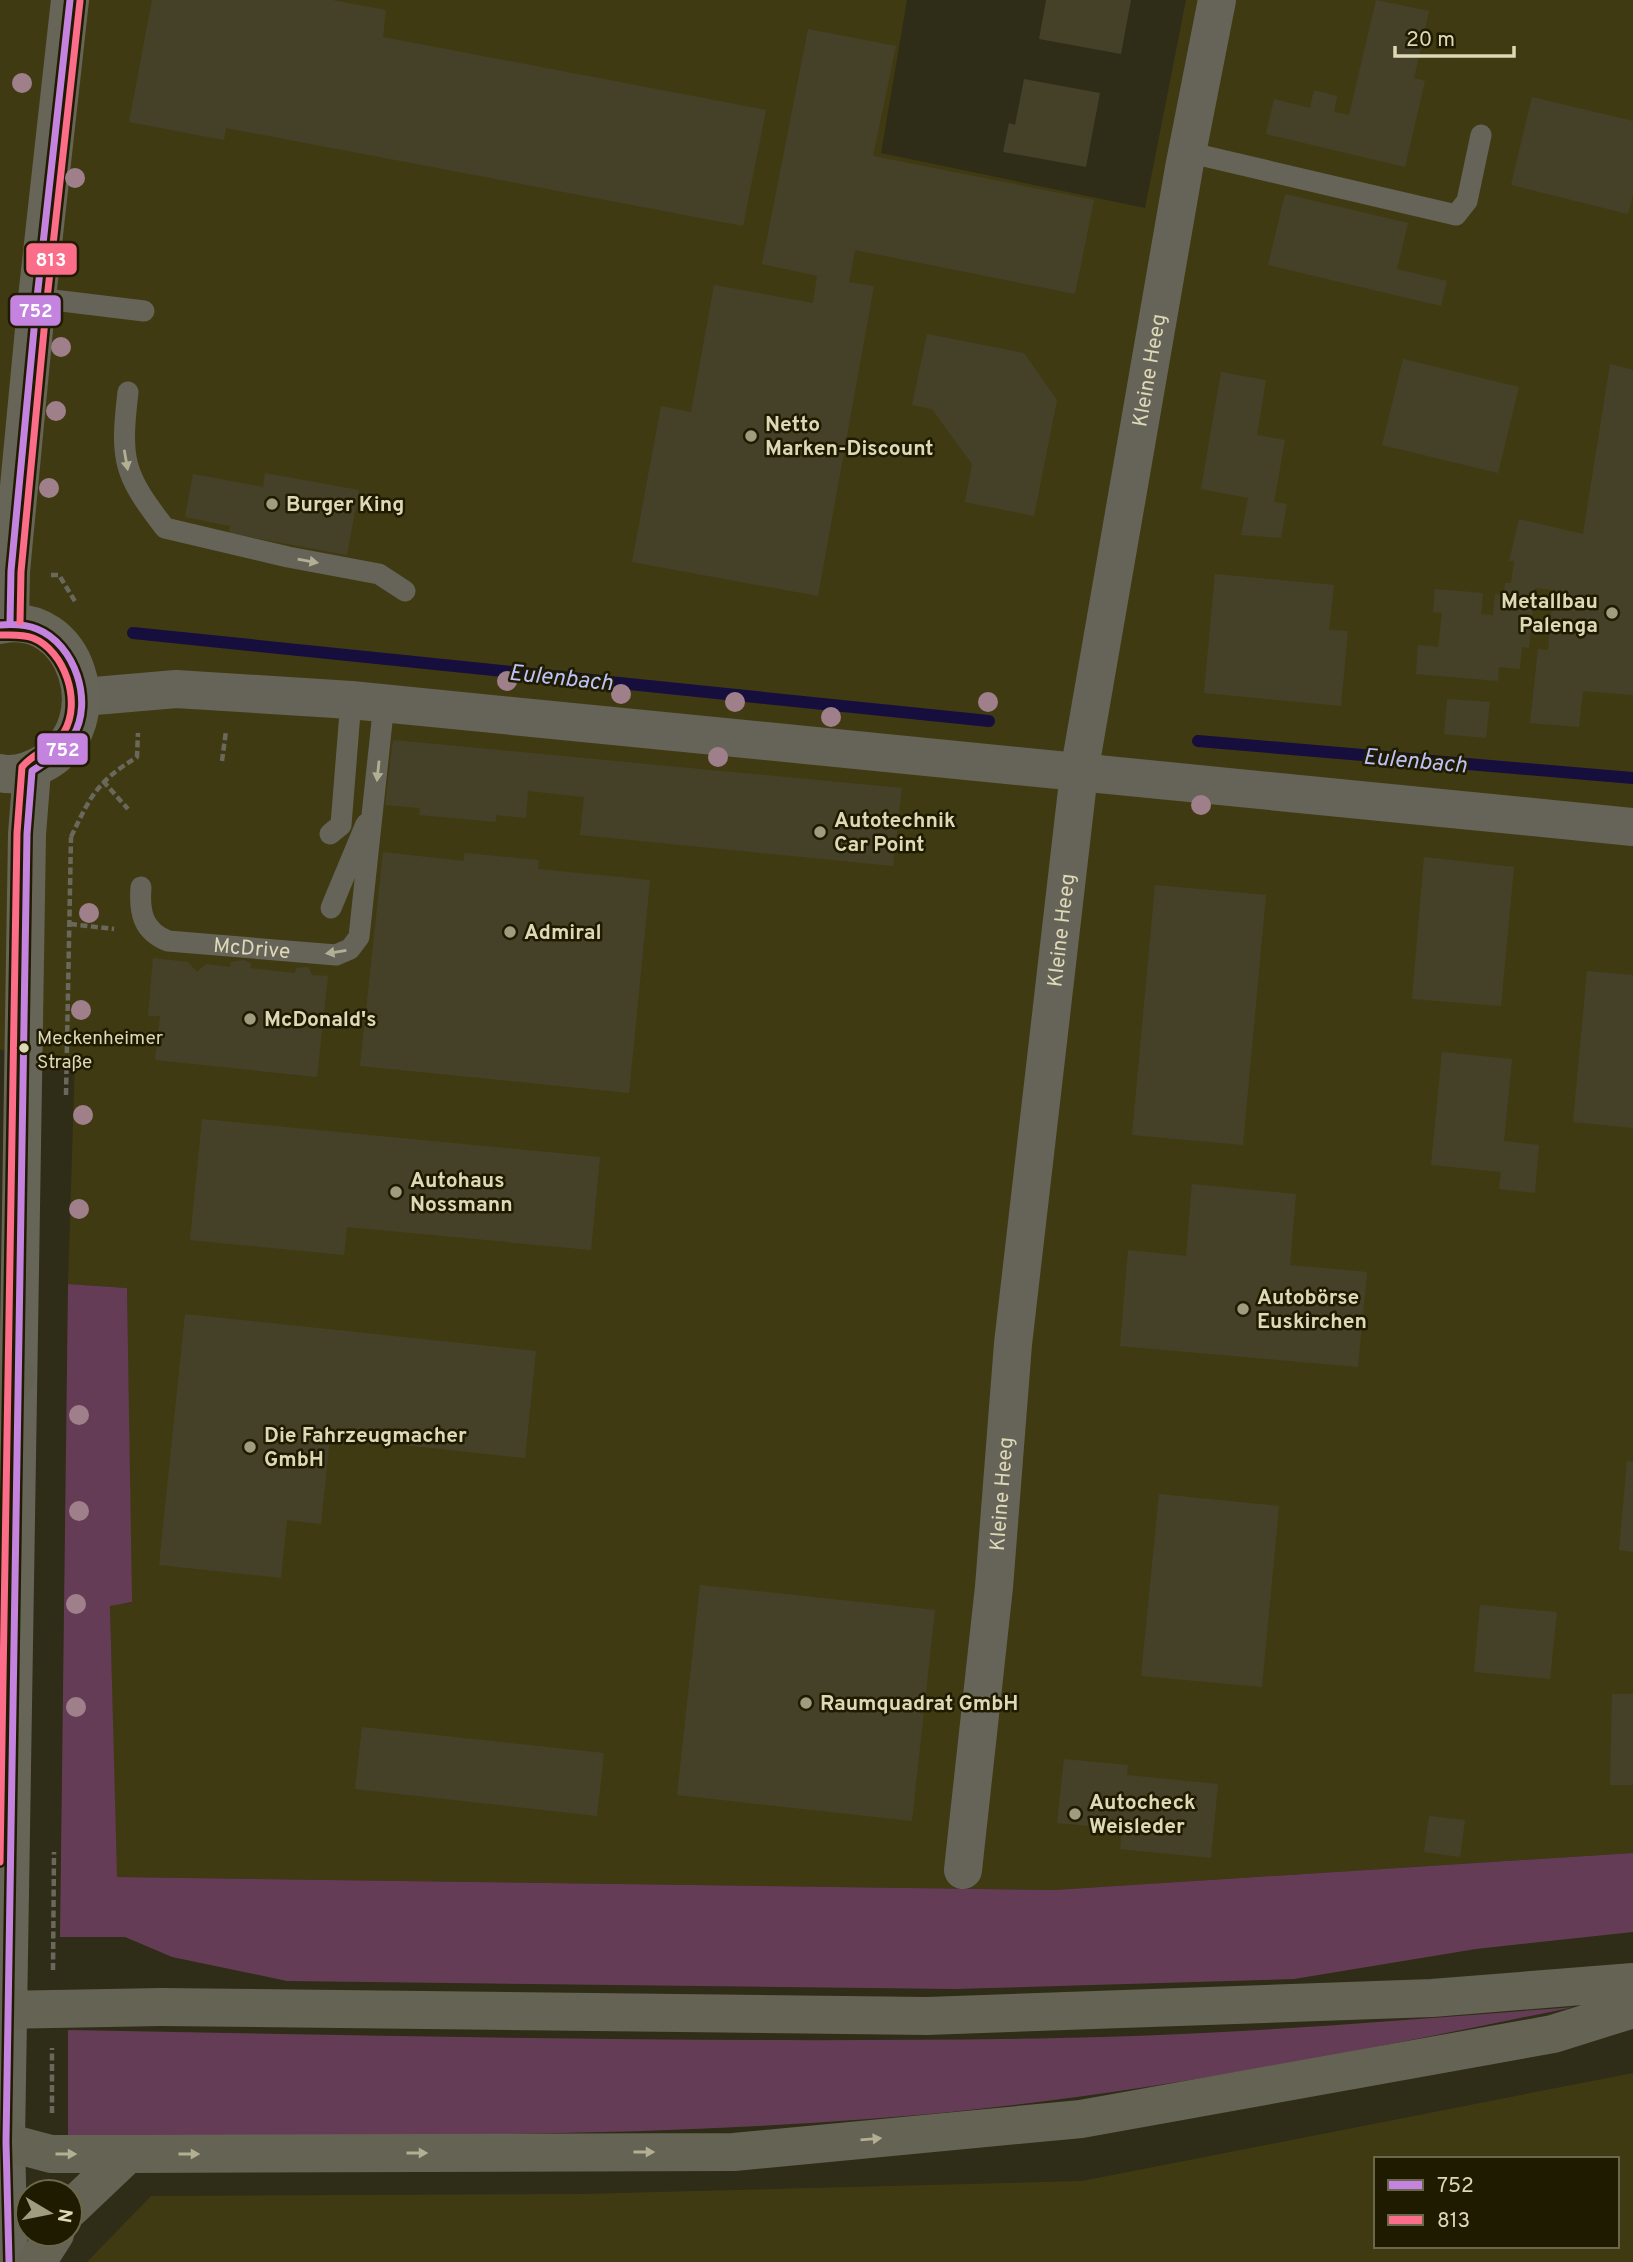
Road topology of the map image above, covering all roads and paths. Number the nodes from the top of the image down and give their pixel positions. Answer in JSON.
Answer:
{"nodes":[{"id":1,"x":70,"y":0,"type":"edge"},
{"id":2,"x":1217,"y":0,"type":"edge"},
{"id":3,"x":1481,"y":135,"type":"dead end"},
{"id":4,"x":1187,"y":152,"type":"junction"},
{"id":5,"x":37,"y":298,"type":"junction"},
{"id":6,"x":144,"y":311,"type":"dead end"},
{"id":7,"x":128,"y":392,"type":"dead end"},
{"id":8,"x":405,"y":591,"type":"dead end"},
{"id":9,"x":5,"y":623,"type":"edge"},
{"id":10,"x":83,"y":697,"type":"junction"},
{"id":11,"x":368,"y":701,"type":"junction"},
{"id":12,"x":226,"y":728,"type":"dead end"},
{"id":13,"x":222,"y":761,"type":"dead end"},
{"id":14,"x":16,"y":772,"type":"edge"},
{"id":15,"x":1079,"y":773,"type":"junction"},
{"id":16,"x":103,"y":781,"type":"dead end"},
{"id":17,"x":374,"y":803,"type":"junction"},
{"id":18,"x":128,"y":808,"type":"dead end"},
{"id":19,"x":1633,"y":827,"type":"edge"},
{"id":20,"x":330,"y":834,"type":"dead end"},
{"id":21,"x":141,"y":887,"type":"dead end"},
{"id":22,"x":331,"y":908,"type":"dead end"},
{"id":23,"x":70,"y":924,"type":"dead end"},
{"id":24,"x":124,"y":930,"type":"dead end"},
{"id":25,"x":8,"y":1390,"type":"edge"},
{"id":26,"x":963,"y":1870,"type":"dead end"},
{"id":27,"x":1633,"y":1982,"type":"edge"},
{"id":28,"x":12,"y":2008,"type":"edge"},
{"id":29,"x":1633,"y":2009,"type":"edge"},
{"id":30,"x":3,"y":2137,"type":"edge"},
{"id":31,"x":128,"y":2154,"type":"junction"},
{"id":32,"x":84,"y":2196,"type":"edge"},
{"id":33,"x":9,"y":2262,"type":"edge"}],
"edges":[{"from":1,"to":5,"type":"main road"},
{"from":2,"to":4,"type":"street","name":"Kleine Heeg"},
{"from":3,"to":4,"type":"lane"},
{"from":4,"to":15,"type":"street","name":"Kleine Heeg"},
{"from":5,"to":6,"type":"lane"},
{"from":5,"to":9,"type":"main road"},
{"from":7,"to":8,"type":"lane","one_way":true},
{"from":9,"to":10,"type":"main road"},
{"from":10,"to":11,"type":"street"},
{"from":10,"to":14,"type":"main road"},
{"from":11,"to":15,"type":"street"},
{"from":11,"to":17,"type":"lane","name":"McDrive","one_way":true},
{"from":11,"to":20,"type":"lane"},
{"from":12,"to":13,"type":"path"},
{"from":14,"to":25,"type":"main road"},
{"from":15,"to":19,"type":"street"},
{"from":15,"to":26,"type":"street","name":"Kleine Heeg"},
{"from":16,"to":18,"type":"path"},
{"from":17,"to":21,"type":"lane","name":"McDrive","one_way":true},
{"from":17,"to":22,"type":"lane"},
{"from":23,"to":24,"type":"path"},
{"from":25,"to":30,"type":"main road"},
{"from":27,"to":28,"type":"main road","bridge":true},
{"from":31,"to":29,"type":"main road","one_way":true},
{"from":30,"to":31,"type":"main road","one_way":true},
{"from":30,"to":33,"type":"main road"},
{"from":31,"to":32,"type":"main road"}]}
